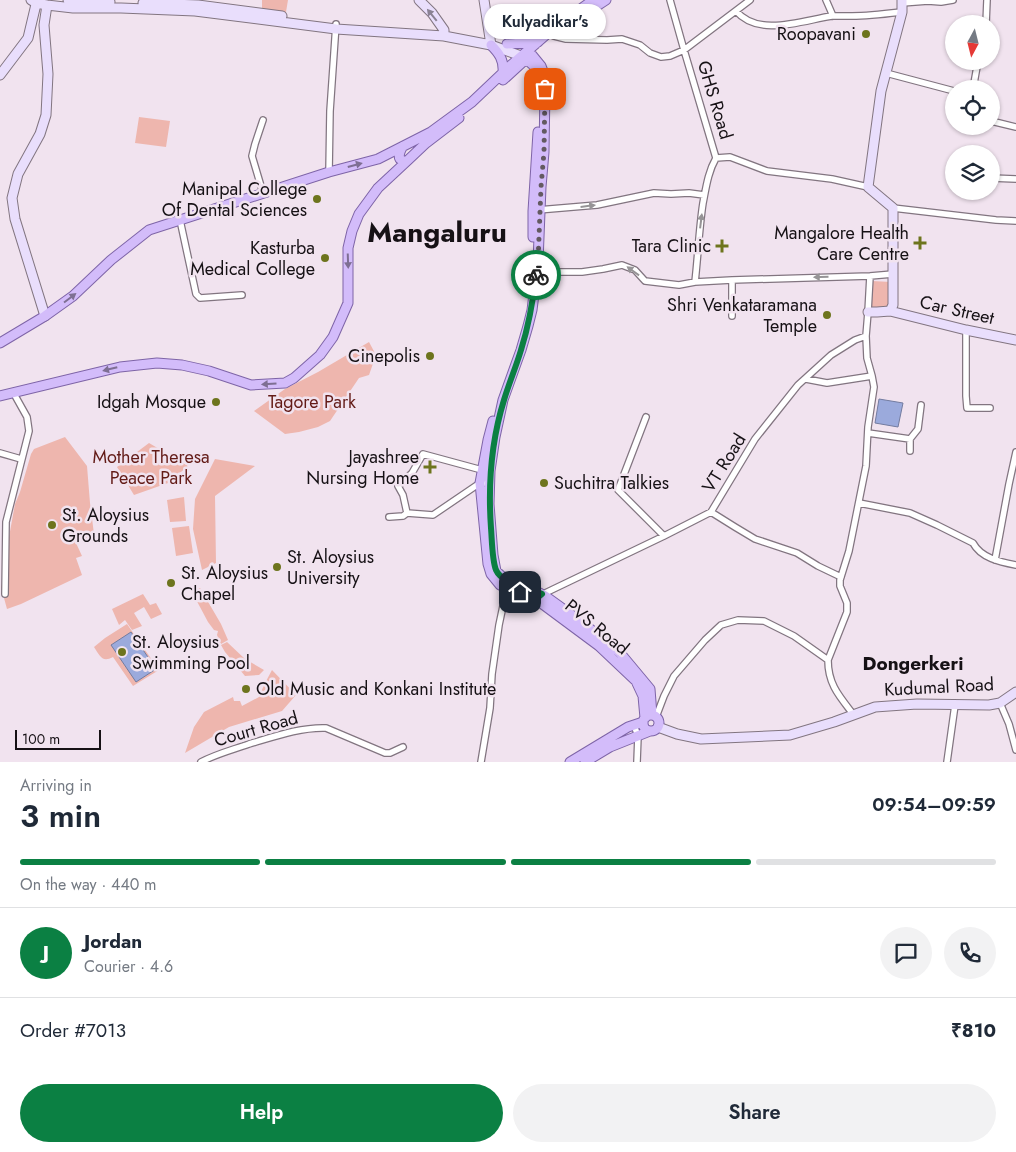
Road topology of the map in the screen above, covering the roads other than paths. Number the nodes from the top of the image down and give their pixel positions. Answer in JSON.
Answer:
{"nodes":[{"id":1,"x":419,"y":0,"type":"edge"},
{"id":2,"x":484,"y":0,"type":"edge"},
{"id":3,"x":593,"y":0,"type":"edge"},
{"id":4,"x":606,"y":0,"type":"edge"},
{"id":5,"x":670,"y":0,"type":"edge"},
{"id":6,"x":750,"y":0,"type":"edge"},
{"id":7,"x":826,"y":0,"type":"edge"},
{"id":8,"x":952,"y":0,"type":"edge"},
{"id":9,"x":987,"y":0,"type":"edge"},
{"id":10,"x":35,"y":1,"type":"edge"},
{"id":11,"x":902,"y":1,"type":"edge"},
{"id":12,"x":168,"y":2,"type":"edge"},
{"id":13,"x":72,"y":3,"type":"edge"},
{"id":14,"x":228,"y":4,"type":"edge"},
{"id":15,"x":47,"y":5,"type":"junction"},
{"id":16,"x":736,"y":11,"type":"junction"},
{"id":17,"x":902,"y":12,"type":"junction"},
{"id":18,"x":986,"y":15,"type":"edge"},
{"id":19,"x":833,"y":16,"type":"junction"},
{"id":20,"x":336,"y":26,"type":"junction"},
{"id":21,"x":444,"y":33,"type":"junction"},
{"id":22,"x":554,"y":36,"type":"junction"},
{"id":23,"x":491,"y":42,"type":"junction"},
{"id":24,"x":538,"y":42,"type":"junction"},
{"id":25,"x":507,"y":44,"type":"junction"},
{"id":26,"x":684,"y":50,"type":"junction"},
{"id":27,"x":526,"y":56,"type":"junction"},
{"id":28,"x":503,"y":72,"type":"junction"},
{"id":29,"x":886,"y":73,"type":"junction"},
{"id":30,"x":0,"y":75,"type":"edge"},
{"id":31,"x":945,"y":89,"type":"edge"},
{"id":32,"x":263,"y":120,"type":"dead end"},
{"id":33,"x":1000,"y":123,"type":"edge"},
{"id":34,"x":1016,"y":127,"type":"edge"},
{"id":35,"x":403,"y":146,"type":"junction"},
{"id":36,"x":378,"y":158,"type":"junction"},
{"id":37,"x":716,"y":158,"type":"junction"},
{"id":38,"x":407,"y":161,"type":"junction"},
{"id":39,"x":397,"y":171,"type":"junction"},
{"id":40,"x":329,"y":172,"type":"junction"},
{"id":41,"x":1000,"y":178,"type":"edge"},
{"id":42,"x":1016,"y":179,"type":"edge"},
{"id":43,"x":868,"y":187,"type":"junction"},
{"id":44,"x":262,"y":193,"type":"junction"},
{"id":45,"x":704,"y":195,"type":"junction"},
{"id":46,"x":893,"y":208,"type":"junction"},
{"id":47,"x":536,"y":211,"type":"junction"},
{"id":48,"x":180,"y":220,"type":"junction"},
{"id":49,"x":1016,"y":221,"type":"edge"},
{"id":50,"x":536,"y":272,"type":"junction"},
{"id":51,"x":893,"y":274,"type":"junction"},
{"id":52,"x":870,"y":276,"type":"junction"},
{"id":53,"x":732,"y":280,"type":"junction"},
{"id":54,"x":695,"y":282,"type":"junction"},
{"id":55,"x":242,"y":295,"type":"dead end"},
{"id":56,"x":890,"y":310,"type":"junction"},
{"id":57,"x":868,"y":312,"type":"junction"},
{"id":58,"x":45,"y":316,"type":"junction"},
{"id":59,"x":732,"y":316,"type":"dead end"},
{"id":60,"x":966,"y":330,"type":"junction"},
{"id":61,"x":866,"y":336,"type":"junction"},
{"id":62,"x":1016,"y":340,"type":"edge"},
{"id":63,"x":0,"y":343,"type":"edge"},
{"id":64,"x":872,"y":376,"type":"junction"},
{"id":65,"x":806,"y":379,"type":"junction"},
{"id":66,"x":12,"y":392,"type":"junction"},
{"id":67,"x":0,"y":396,"type":"edge"},
{"id":68,"x":920,"y":405,"type":"dead end"},
{"id":69,"x":990,"y":408,"type":"dead end"},
{"id":70,"x":646,"y":417,"type":"dead end"},
{"id":71,"x":868,"y":433,"type":"junction"},
{"id":72,"x":910,"y":439,"type":"junction"},
{"id":73,"x":910,"y":451,"type":"dead end"},
{"id":74,"x":1016,"y":452,"type":"edge"},
{"id":75,"x":0,"y":453,"type":"edge"},
{"id":76,"x":22,"y":459,"type":"junction"},
{"id":77,"x":482,"y":470,"type":"junction"},
{"id":78,"x":480,"y":483,"type":"junction"},
{"id":79,"x":490,"y":483,"type":"junction"},
{"id":80,"x":859,"y":503,"type":"junction"},
{"id":81,"x":712,"y":512,"type":"junction"},
{"id":82,"x":407,"y":513,"type":"junction"},
{"id":83,"x":389,"y":518,"type":"dead end"},
{"id":84,"x":3,"y":522,"type":"edge"},
{"id":85,"x":664,"y":536,"type":"junction"},
{"id":86,"x":3,"y":547,"type":"edge"},
{"id":87,"x":994,"y":560,"type":"junction"},
{"id":88,"x":1016,"y":565,"type":"edge"},
{"id":89,"x":2,"y":575,"type":"edge"},
{"id":90,"x":841,"y":577,"type":"junction"},
{"id":91,"x":504,"y":586,"type":"junction"},
{"id":92,"x":5,"y":594,"type":"dead end"},
{"id":93,"x":539,"y":597,"type":"junction"},
{"id":94,"x":828,"y":660,"type":"junction"},
{"id":95,"x":1016,"y":692,"type":"edge"},
{"id":96,"x":1000,"y":703,"type":"junction"},
{"id":97,"x":955,"y":705,"type":"junction"},
{"id":98,"x":853,"y":714,"type":"junction"},
{"id":99,"x":649,"y":718,"type":"junction"},
{"id":100,"x":634,"y":725,"type":"junction"},
{"id":101,"x":654,"y":729,"type":"junction"},
{"id":102,"x":638,"y":736,"type":"junction"},
{"id":103,"x":403,"y":748,"type":"dead end"},
{"id":104,"x":1016,"y":750,"type":"edge"},
{"id":105,"x":201,"y":762,"type":"edge"},
{"id":106,"x":481,"y":762,"type":"edge"},
{"id":107,"x":570,"y":762,"type":"edge"},
{"id":108,"x":585,"y":762,"type":"edge"},
{"id":109,"x":637,"y":762,"type":"edge"},
{"id":110,"x":947,"y":762,"type":"edge"}],
"edges":[{"from":21,"to":1,"type":"street","one_way":true},
{"from":2,"to":23,"type":"street"},
{"from":3,"to":24,"type":"main road"},
{"from":4,"to":22,"type":"main road"},
{"from":5,"to":26,"type":"street","name":"GHS Road"},
{"from":6,"to":16,"type":"street"},
{"from":7,"to":19,"type":"street"},
{"from":8,"to":11,"type":"street"},
{"from":9,"to":18,"type":"street"},
{"from":10,"to":15,"type":"street"},
{"from":10,"to":30,"type":"street"},
{"from":11,"to":17,"type":"street"},
{"from":12,"to":13,"type":"street"},
{"from":12,"to":14,"type":"street"},
{"from":13,"to":15,"type":"street"},
{"from":13,"to":20,"type":"street"},
{"from":14,"to":20,"type":"street"},
{"from":15,"to":58,"type":"street"},
{"from":16,"to":19,"type":"street"},
{"from":16,"to":26,"type":"street"},
{"from":17,"to":19,"type":"street"},
{"from":17,"to":29,"type":"street"},
{"from":20,"to":21,"type":"street"},
{"from":20,"to":40,"type":"street"},
{"from":21,"to":23,"type":"street"},
{"from":22,"to":26,"type":"street"},
{"from":22,"to":27,"type":"main road"},
{"from":23,"to":25,"type":"street"},
{"from":23,"to":27,"type":"street"},
{"from":23,"to":28,"type":"main road"},
{"from":24,"to":25,"type":"main road"},
{"from":24,"to":27,"type":"main road"},
{"from":25,"to":27,"type":"street"},
{"from":26,"to":37,"type":"street","name":"GHS Road"},
{"from":27,"to":28,"type":"main road"},
{"from":27,"to":38,"type":"main road"},
{"from":27,"to":47,"type":"main road"},
{"from":28,"to":35,"type":"main road"},
{"from":29,"to":31,"type":"street"},
{"from":29,"to":43,"type":"street"},
{"from":32,"to":44,"type":"street"},
{"from":33,"to":34,"type":"street"},
{"from":35,"to":36,"type":"main road"},
{"from":35,"to":38,"type":"main road"},
{"from":36,"to":39,"type":"main road"},
{"from":40,"to":36,"type":"main road","one_way":true},
{"from":37,"to":43,"type":"street"},
{"from":37,"to":45,"type":"street"},
{"from":38,"to":39,"type":"main road"},
{"from":39,"to":66,"type":"main road","one_way":true},
{"from":40,"to":44,"type":"main road"},
{"from":41,"to":42,"type":"street"},
{"from":43,"to":46,"type":"street"},
{"from":44,"to":48,"type":"main road"},
{"from":47,"to":45,"type":"street","one_way":true},
{"from":54,"to":45,"type":"street","one_way":true},
{"from":46,"to":49,"type":"street"},
{"from":46,"to":51,"type":"street"},
{"from":47,"to":50,"type":"main road"},
{"from":47,"to":77,"type":"main road"},
{"from":48,"to":55,"type":"street"},
{"from":58,"to":48,"type":"main road","one_way":true},
{"from":54,"to":50,"type":"street","one_way":true},
{"from":50,"to":79,"type":"main road"},
{"from":51,"to":52,"type":"street"},
{"from":51,"to":56,"type":"street"},
{"from":52,"to":53,"type":"street","one_way":true},
{"from":52,"to":57,"type":"street"},
{"from":53,"to":54,"type":"street"},
{"from":53,"to":59,"type":"street"},
{"from":56,"to":57,"type":"street","name":"Car Street"},
{"from":56,"to":60,"type":"street","name":"Car Street"},
{"from":57,"to":61,"type":"street"},
{"from":58,"to":63,"type":"main road"},
{"from":60,"to":62,"type":"street","name":"Car Street"},
{"from":60,"to":69,"type":"street"},
{"from":61,"to":64,"type":"street"},
{"from":61,"to":65,"type":"street","name":"VT Road"},
{"from":64,"to":65,"type":"street"},
{"from":64,"to":71,"type":"street"},
{"from":65,"to":81,"type":"street","name":"VT Road"},
{"from":66,"to":67,"type":"main road"},
{"from":66,"to":76,"type":"street"},
{"from":68,"to":72,"type":"street"},
{"from":70,"to":85,"type":"street"},
{"from":71,"to":72,"type":"street"},
{"from":71,"to":80,"type":"street"},
{"from":72,"to":73,"type":"street"},
{"from":74,"to":87,"type":"street"},
{"from":75,"to":76,"type":"street"},
{"from":76,"to":84,"type":"street"},
{"from":77,"to":78,"type":"main road"},
{"from":77,"to":82,"type":"street"},
{"from":78,"to":79,"type":"street"},
{"from":78,"to":82,"type":"street"},
{"from":78,"to":91,"type":"main road"},
{"from":79,"to":93,"type":"main road"},
{"from":80,"to":87,"type":"street"},
{"from":80,"to":90,"type":"street"},
{"from":81,"to":85,"type":"street","name":"VT Road"},
{"from":81,"to":90,"type":"street"},
{"from":82,"to":83,"type":"street"},
{"from":84,"to":86,"type":"street"},
{"from":85,"to":93,"type":"street","name":"VT Road"},
{"from":86,"to":89,"type":"street"},
{"from":87,"to":88,"type":"street"},
{"from":89,"to":92,"type":"street"},
{"from":90,"to":94,"type":"street"},
{"from":91,"to":93,"type":"main road","name":"PVS Road"},
{"from":91,"to":106,"type":"street"},
{"from":93,"to":99,"type":"main road","name":"PVS Road"},
{"from":94,"to":98,"type":"street"},
{"from":94,"to":99,"type":"street"},
{"from":95,"to":96,"type":"street","name":"Kudumal Road"},
{"from":96,"to":97,"type":"street","name":"Kudumal Road"},
{"from":96,"to":104,"type":"street"},
{"from":97,"to":98,"type":"street","name":"Kudumal Road"},
{"from":97,"to":110,"type":"street"},
{"from":98,"to":101,"type":"street","name":"Kudumal Road"},
{"from":99,"to":100,"type":"main road"},
{"from":99,"to":101,"type":"main road","name":"PVS Road"},
{"from":99,"to":101,"type":"main road"},
{"from":100,"to":102,"type":"street"},
{"from":100,"to":107,"type":"main road"},
{"from":101,"to":102,"type":"main road"},
{"from":102,"to":108,"type":"main road"},
{"from":102,"to":109,"type":"street"},
{"from":103,"to":105,"type":"street","name":"Court Road"}]}
